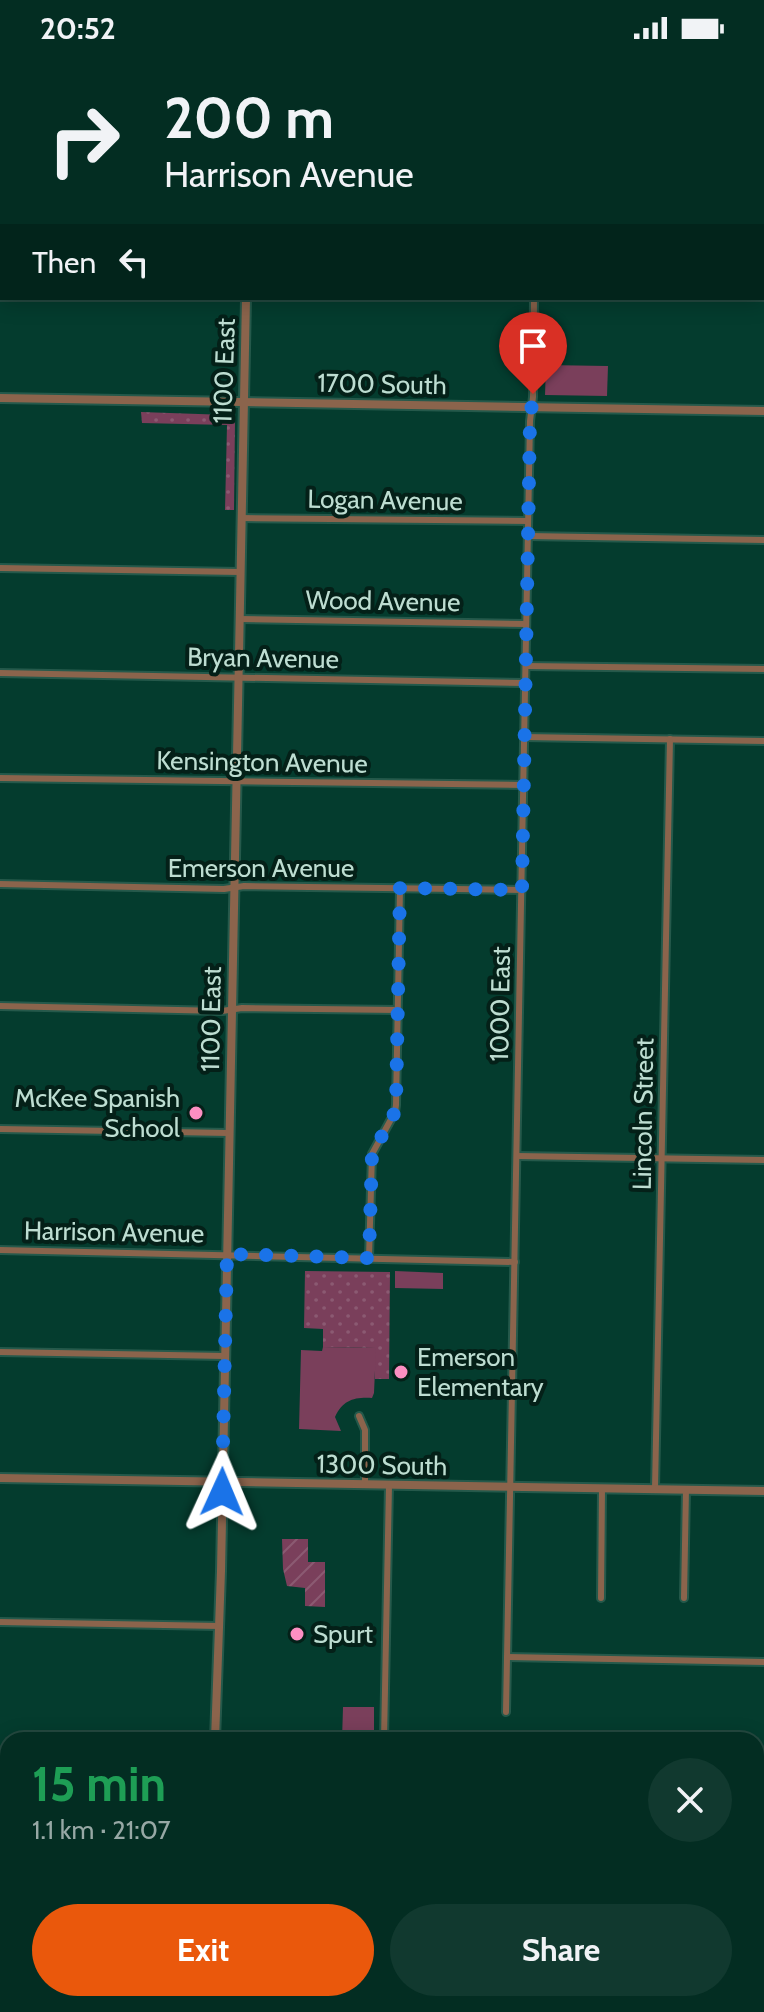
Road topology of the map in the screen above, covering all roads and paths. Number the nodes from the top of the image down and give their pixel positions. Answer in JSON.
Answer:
{"nodes":[{"id":1,"x":246,"y":300,"type":"edge"},
{"id":2,"x":534,"y":300,"type":"edge"},
{"id":3,"x":0,"y":398,"type":"edge"},
{"id":4,"x":244,"y":402,"type":"junction"},
{"id":5,"x":531,"y":407,"type":"junction"},
{"id":6,"x":764,"y":411,"type":"edge"},
{"id":7,"x":241,"y":518,"type":"junction"},
{"id":8,"x":528,"y":521,"type":"junction"},
{"id":9,"x":528,"y":536,"type":"junction"},
{"id":10,"x":764,"y":540,"type":"edge"},
{"id":11,"x":0,"y":568,"type":"edge"},
{"id":12,"x":240,"y":572,"type":"junction"},
{"id":13,"x":239,"y":619,"type":"junction"},
{"id":14,"x":526,"y":624,"type":"junction"},
{"id":15,"x":526,"y":666,"type":"junction"},
{"id":16,"x":764,"y":669,"type":"edge"},
{"id":17,"x":0,"y":673,"type":"edge"},
{"id":18,"x":238,"y":677,"type":"junction"},
{"id":19,"x":525,"y":683,"type":"junction"},
{"id":20,"x":524,"y":737,"type":"junction"},
{"id":21,"x":670,"y":739,"type":"junction"},
{"id":22,"x":764,"y":741,"type":"edge"},
{"id":23,"x":0,"y":778,"type":"edge"},
{"id":24,"x":236,"y":782,"type":"junction"},
{"id":25,"x":524,"y":785,"type":"junction"},
{"id":26,"x":0,"y":884,"type":"edge"},
{"id":27,"x":234,"y":887,"type":"junction"},
{"id":28,"x":400,"y":888,"type":"junction"},
{"id":29,"x":522,"y":890,"type":"junction"},
{"id":30,"x":0,"y":1006,"type":"edge"},
{"id":31,"x":231,"y":1009,"type":"junction"},
{"id":32,"x":398,"y":1010,"type":"junction"},
{"id":33,"x":0,"y":1129,"type":"edge"},
{"id":34,"x":229,"y":1133,"type":"junction"},
{"id":35,"x":517,"y":1156,"type":"junction"},
{"id":36,"x":662,"y":1159,"type":"junction"},
{"id":37,"x":764,"y":1160,"type":"edge"},
{"id":38,"x":0,"y":1250,"type":"edge"},
{"id":39,"x":227,"y":1254,"type":"junction"},
{"id":40,"x":369,"y":1258,"type":"junction"},
{"id":41,"x":515,"y":1262,"type":"junction"},
{"id":42,"x":0,"y":1352,"type":"edge"},
{"id":43,"x":225,"y":1356,"type":"junction"},
{"id":44,"x":359,"y":1416,"type":"dead end"},
{"id":45,"x":0,"y":1478,"type":"edge"},
{"id":46,"x":222,"y":1482,"type":"junction"},
{"id":47,"x":365,"y":1484,"type":"junction"},
{"id":48,"x":389,"y":1485,"type":"junction"},
{"id":49,"x":510,"y":1487,"type":"junction"},
{"id":50,"x":602,"y":1488,"type":"junction"},
{"id":51,"x":655,"y":1489,"type":"junction"},
{"id":52,"x":686,"y":1489,"type":"junction"},
{"id":53,"x":764,"y":1491,"type":"edge"},
{"id":54,"x":601,"y":1598,"type":"dead end"},
{"id":55,"x":684,"y":1598,"type":"dead end"},
{"id":56,"x":0,"y":1622,"type":"edge"},
{"id":57,"x":219,"y":1626,"type":"junction"},
{"id":58,"x":507,"y":1657,"type":"junction"},
{"id":59,"x":764,"y":1662,"type":"edge"},
{"id":60,"x":506,"y":1712,"type":"dead end"},
{"id":61,"x":215,"y":1732,"type":"edge"},
{"id":62,"x":384,"y":1732,"type":"edge"}],
"edges":[{"from":1,"to":4,"type":"street","name":"1100 East"},
{"from":2,"to":5,"type":"street","name":"1000 East"},
{"from":3,"to":4,"type":"street","name":"1700 South"},
{"from":4,"to":5,"type":"street","name":"1700 South"},
{"from":4,"to":7,"type":"street","name":"1100 East"},
{"from":5,"to":6,"type":"street","name":"1700 South"},
{"from":5,"to":8,"type":"street","name":"1000 East"},
{"from":7,"to":8,"type":"street","name":"Logan Avenue"},
{"from":7,"to":12,"type":"street","name":"1100 East"},
{"from":8,"to":9,"type":"street","name":"1000 East"},
{"from":9,"to":10,"type":"street"},
{"from":9,"to":14,"type":"street","name":"1000 East"},
{"from":11,"to":12,"type":"street"},
{"from":12,"to":13,"type":"street","name":"1100 East"},
{"from":13,"to":14,"type":"street","name":"Wood Avenue"},
{"from":13,"to":18,"type":"street","name":"1100 East"},
{"from":14,"to":15,"type":"street","name":"1000 East"},
{"from":15,"to":16,"type":"street"},
{"from":15,"to":19,"type":"street","name":"1000 East"},
{"from":17,"to":18,"type":"street","name":"Bryan Avenue"},
{"from":18,"to":19,"type":"street","name":"Bryan Avenue"},
{"from":18,"to":24,"type":"street","name":"1100 East"},
{"from":19,"to":20,"type":"street","name":"1000 East"},
{"from":20,"to":21,"type":"street"},
{"from":20,"to":25,"type":"street","name":"1000 East"},
{"from":21,"to":22,"type":"street"},
{"from":21,"to":36,"type":"street","name":"Lincoln Street"},
{"from":23,"to":24,"type":"street","name":"Kensington Avenue"},
{"from":24,"to":25,"type":"street","name":"Kensington Avenue"},
{"from":24,"to":27,"type":"street","name":"1100 East"},
{"from":25,"to":29,"type":"street","name":"1000 East"},
{"from":26,"to":27,"type":"street","name":"Emerson Avenue"},
{"from":27,"to":28,"type":"street","name":"Emerson Avenue"},
{"from":27,"to":31,"type":"street","name":"1100 East"},
{"from":28,"to":29,"type":"street","name":"Emerson Avenue"},
{"from":28,"to":32,"type":"street"},
{"from":29,"to":35,"type":"street","name":"1000 East"},
{"from":30,"to":31,"type":"street"},
{"from":31,"to":32,"type":"street"},
{"from":31,"to":34,"type":"street","name":"1100 East"},
{"from":32,"to":40,"type":"street"},
{"from":33,"to":34,"type":"street"},
{"from":34,"to":39,"type":"street","name":"1100 East"},
{"from":35,"to":36,"type":"street"},
{"from":35,"to":41,"type":"street","name":"1000 East"},
{"from":36,"to":37,"type":"street"},
{"from":36,"to":51,"type":"street","name":"Lincoln Street"},
{"from":38,"to":39,"type":"street","name":"Harrison Avenue"},
{"from":39,"to":40,"type":"street","name":"Harrison Avenue"},
{"from":39,"to":43,"type":"street","name":"1100 East"},
{"from":40,"to":41,"type":"street","name":"Harrison Avenue"},
{"from":41,"to":49,"type":"street","name":"1000 East"},
{"from":42,"to":43,"type":"street"},
{"from":43,"to":46,"type":"street","name":"1100 East"},
{"from":44,"to":47,"type":"street"},
{"from":45,"to":46,"type":"street","name":"1300 South"},
{"from":46,"to":47,"type":"street","name":"1300 South"},
{"from":46,"to":57,"type":"street","name":"1100 East"},
{"from":47,"to":48,"type":"street","name":"1300 South"},
{"from":48,"to":49,"type":"street","name":"1300 South"},
{"from":48,"to":62,"type":"street"},
{"from":49,"to":50,"type":"street","name":"1300 South"},
{"from":49,"to":58,"type":"street","name":"1000 East"},
{"from":50,"to":51,"type":"street","name":"1300 South"},
{"from":50,"to":54,"type":"street"},
{"from":51,"to":52,"type":"street","name":"1300 South"},
{"from":52,"to":53,"type":"street","name":"1300 South"},
{"from":52,"to":55,"type":"street"},
{"from":56,"to":57,"type":"street"},
{"from":57,"to":61,"type":"street","name":"1100 East"},
{"from":58,"to":59,"type":"street"},
{"from":58,"to":60,"type":"street","name":"1000 East"}]}
